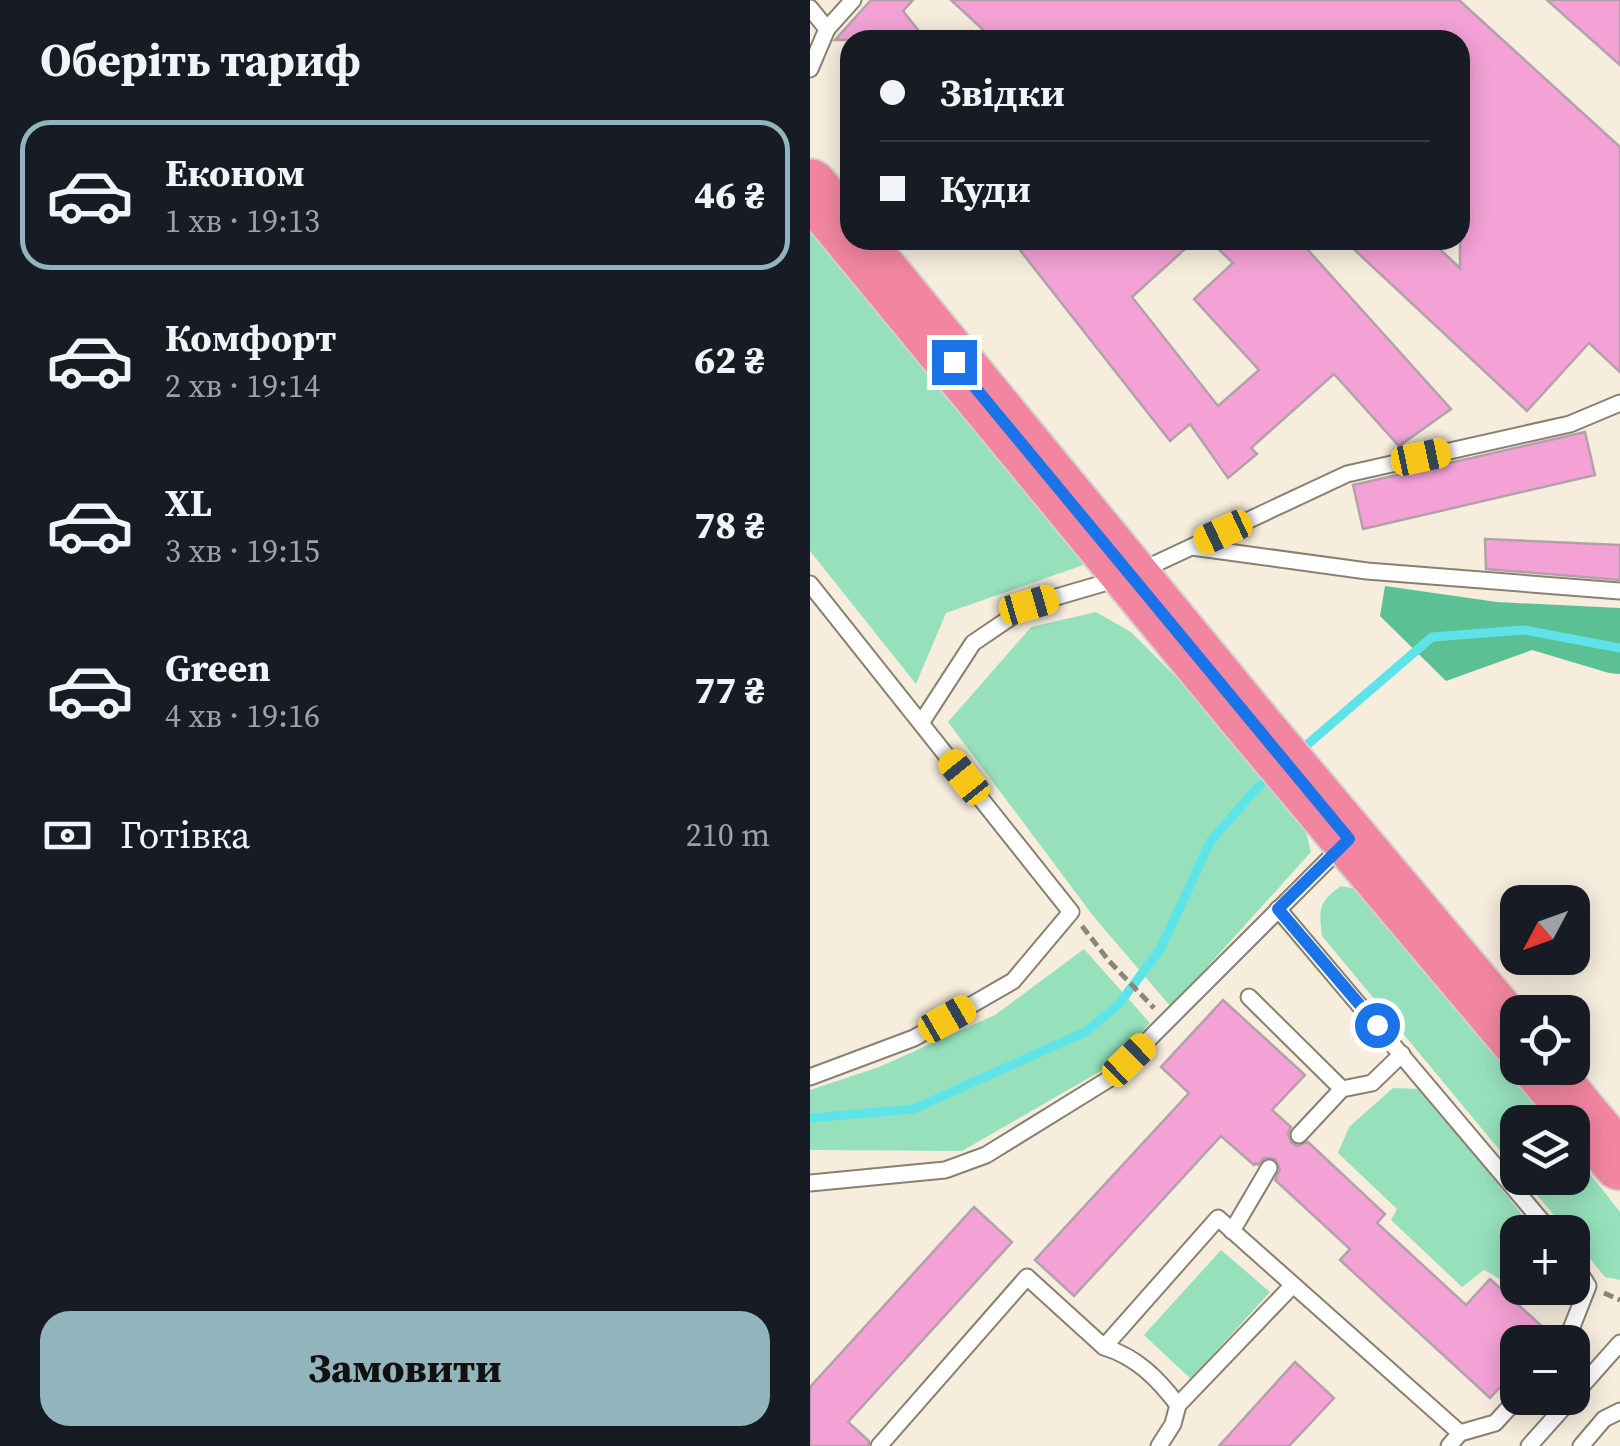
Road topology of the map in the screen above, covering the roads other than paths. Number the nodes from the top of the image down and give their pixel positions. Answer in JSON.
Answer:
{"nodes":[{"id":1,"x":853,"y":0,"type":"edge"},
{"id":2,"x":810,"y":8,"type":"edge"},
{"id":3,"x":827,"y":29,"type":"junction"},
{"id":4,"x":810,"y":69,"type":"edge"},
{"id":5,"x":810,"y":187,"type":"edge"},
{"id":6,"x":840,"y":223,"type":"edge"},
{"id":7,"x":862,"y":250,"type":"edge"},
{"id":8,"x":1620,"y":403,"type":"edge"},
{"id":9,"x":1192,"y":547,"type":"junction"},
{"id":10,"x":1130,"y":576,"type":"junction"},
{"id":11,"x":810,"y":584,"type":"edge"},
{"id":12,"x":1620,"y":592,"type":"edge"},
{"id":13,"x":920,"y":722,"type":"junction"},
{"id":14,"x":1335,"y":821,"type":"junction"},
{"id":15,"x":1278,"y":909,"type":"junction"},
{"id":16,"x":1248,"y":997,"type":"dead end"},
{"id":17,"x":1500,"y":1018,"type":"edge"},
{"id":18,"x":1402,"y":1054,"type":"junction"},
{"id":19,"x":810,"y":1077,"type":"edge"},
{"id":20,"x":1555,"y":1085,"type":"edge"},
{"id":21,"x":1342,"y":1089,"type":"junction"},
{"id":22,"x":1299,"y":1135,"type":"dead end"},
{"id":23,"x":1620,"y":1162,"type":"edge"},
{"id":24,"x":1269,"y":1168,"type":"dead end"},
{"id":25,"x":810,"y":1183,"type":"edge"},
{"id":26,"x":1537,"y":1215,"type":"edge"},
{"id":27,"x":1232,"y":1231,"type":"junction"},
{"id":28,"x":1293,"y":1285,"type":"junction"},
{"id":29,"x":1620,"y":1343,"type":"edge"},
{"id":30,"x":1104,"y":1347,"type":"junction"},
{"id":31,"x":1590,"y":1377,"type":"edge"},
{"id":32,"x":1620,"y":1401,"type":"edge"},
{"id":33,"x":1178,"y":1405,"type":"junction"},
{"id":34,"x":1502,"y":1415,"type":"edge"},
{"id":35,"x":1556,"y":1415,"type":"edge"},
{"id":36,"x":1612,"y":1415,"type":"edge"},
{"id":37,"x":1455,"y":1440,"type":"edge"},
{"id":38,"x":880,"y":1446,"type":"edge"},
{"id":39,"x":1160,"y":1446,"type":"edge"},
{"id":40,"x":1529,"y":1446,"type":"edge"},
{"id":41,"x":1581,"y":1446,"type":"edge"}],
"edges":[{"from":1,"to":3,"type":"lane"},
{"from":2,"to":3,"type":"lane"},
{"from":3,"to":4,"type":"lane"},
{"from":5,"to":6,"type":"highway"},
{"from":7,"to":10,"type":"highway"},
{"from":8,"to":9,"type":"lane"},
{"from":9,"to":10,"type":"lane"},
{"from":9,"to":12,"type":"lane"},
{"from":10,"to":13,"type":"lane"},
{"from":10,"to":14,"type":"highway"},
{"from":11,"to":13,"type":"lane"},
{"from":13,"to":19,"type":"lane"},
{"from":14,"to":15,"type":"lane"},
{"from":14,"to":17,"type":"highway"},
{"from":15,"to":18,"type":"lane"},
{"from":15,"to":25,"type":"lane"},
{"from":16,"to":21,"type":"lane"},
{"from":18,"to":21,"type":"lane"},
{"from":18,"to":26,"type":"lane"},
{"from":20,"to":23,"type":"highway"},
{"from":21,"to":22,"type":"lane"},
{"from":24,"to":27,"type":"lane"},
{"from":27,"to":28,"type":"lane"},
{"from":27,"to":30,"type":"lane"},
{"from":28,"to":33,"type":"lane"},
{"from":28,"to":37,"type":"lane"},
{"from":29,"to":31,"type":"lane"},
{"from":30,"to":33,"type":"lane"},
{"from":30,"to":38,"type":"lane"},
{"from":32,"to":36,"type":"lane"},
{"from":33,"to":39,"type":"lane"},
{"from":34,"to":37,"type":"lane"},
{"from":35,"to":40,"type":"lane"},
{"from":36,"to":41,"type":"lane"}]}
